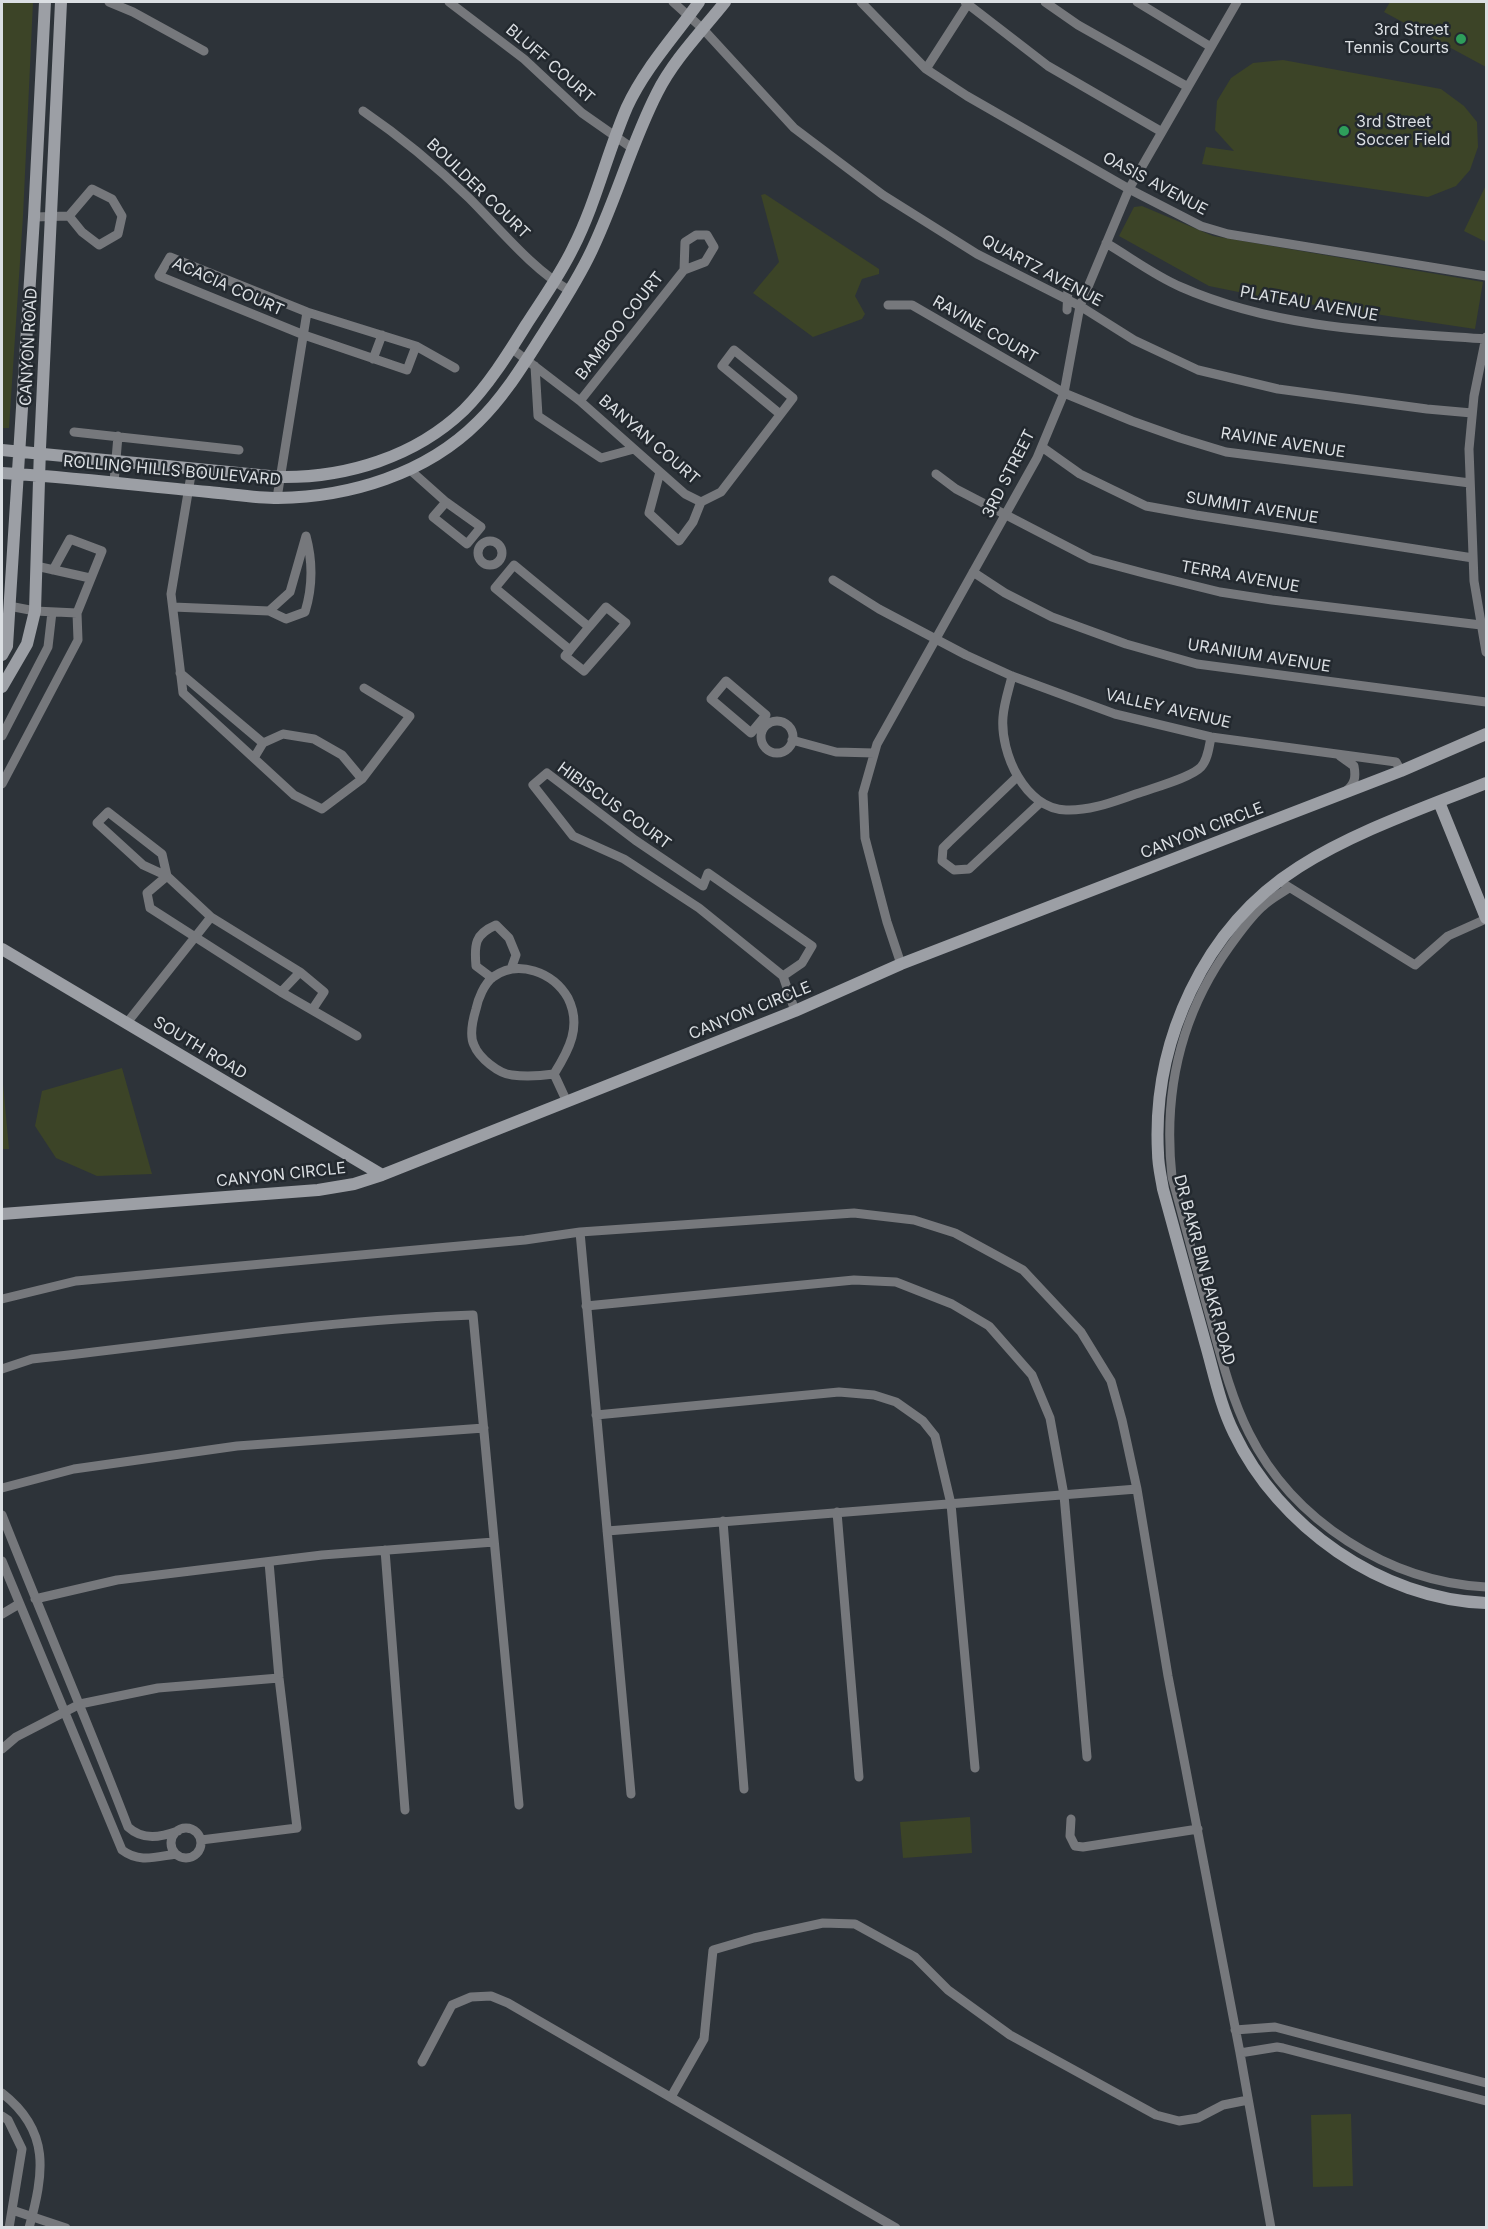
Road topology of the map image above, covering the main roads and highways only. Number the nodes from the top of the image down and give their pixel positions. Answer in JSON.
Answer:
{"nodes":[{"id":1,"x":45,"y":2,"type":"edge"},
{"id":2,"x":61,"y":2,"type":"edge"},
{"id":3,"x":699,"y":2,"type":"edge"},
{"id":4,"x":725,"y":2,"type":"edge"},
{"id":5,"x":2,"y":450,"type":"edge"},
{"id":6,"x":19,"y":452,"type":"junction"},
{"id":7,"x":40,"y":455,"type":"junction"},
{"id":8,"x":2,"y":473,"type":"edge"},
{"id":9,"x":18,"y":474,"type":"junction"},
{"id":10,"x":39,"y":476,"type":"junction"},
{"id":11,"x":2,"y":655,"type":"edge"},
{"id":12,"x":2,"y":687,"type":"edge"},
{"id":13,"x":1486,"y":734,"type":"edge"},
{"id":14,"x":1486,"y":783,"type":"edge"},
{"id":15,"x":1439,"y":802,"type":"junction"},
{"id":16,"x":1486,"y":918,"type":"edge"},
{"id":17,"x":2,"y":949,"type":"edge"},
{"id":18,"x":382,"y":1175,"type":"junction"},
{"id":19,"x":2,"y":1214,"type":"edge"},
{"id":20,"x":1486,"y":1603,"type":"edge"}],
"edges":[{"from":1,"to":6,"type":"main road","name":"CANYON ROAD"},
{"from":2,"to":7,"type":"main road","name":"CANYON ROAD"},
{"from":3,"to":7,"type":"main road","name":"ROLLING HILLS BOULEVARD"},
{"from":4,"to":10,"type":"main road","name":"ROLLING HILLS BOULEVARD"},
{"from":5,"to":6,"type":"main road","name":"ROLLING HILLS BOULEVARD"},
{"from":6,"to":7,"type":"main road","name":"ROLLING HILLS BOULEVARD"},
{"from":6,"to":9,"type":"main road","name":"CANYON ROAD"},
{"from":7,"to":10,"type":"main road","name":"CANYON ROAD"},
{"from":8,"to":9,"type":"main road","name":"ROLLING HILLS BOULEVARD"},
{"from":9,"to":10,"type":"main road","name":"ROLLING HILLS BOULEVARD"},
{"from":9,"to":11,"type":"main road","name":"CANYON ROAD"},
{"from":10,"to":12,"type":"main road","name":"CANYON ROAD"},
{"from":13,"to":18,"type":"main road","name":"CANYON CIRCLE"},
{"from":14,"to":15,"type":"main road","name":"DR BAKR BIN BAKR ROAD"},
{"from":15,"to":16,"type":"main road"},
{"from":15,"to":20,"type":"main road","name":"DR BAKR BIN BAKR ROAD"},
{"from":17,"to":18,"type":"main road","name":"SOUTH ROAD"},
{"from":18,"to":19,"type":"main road","name":"CANYON CIRCLE"}]}
